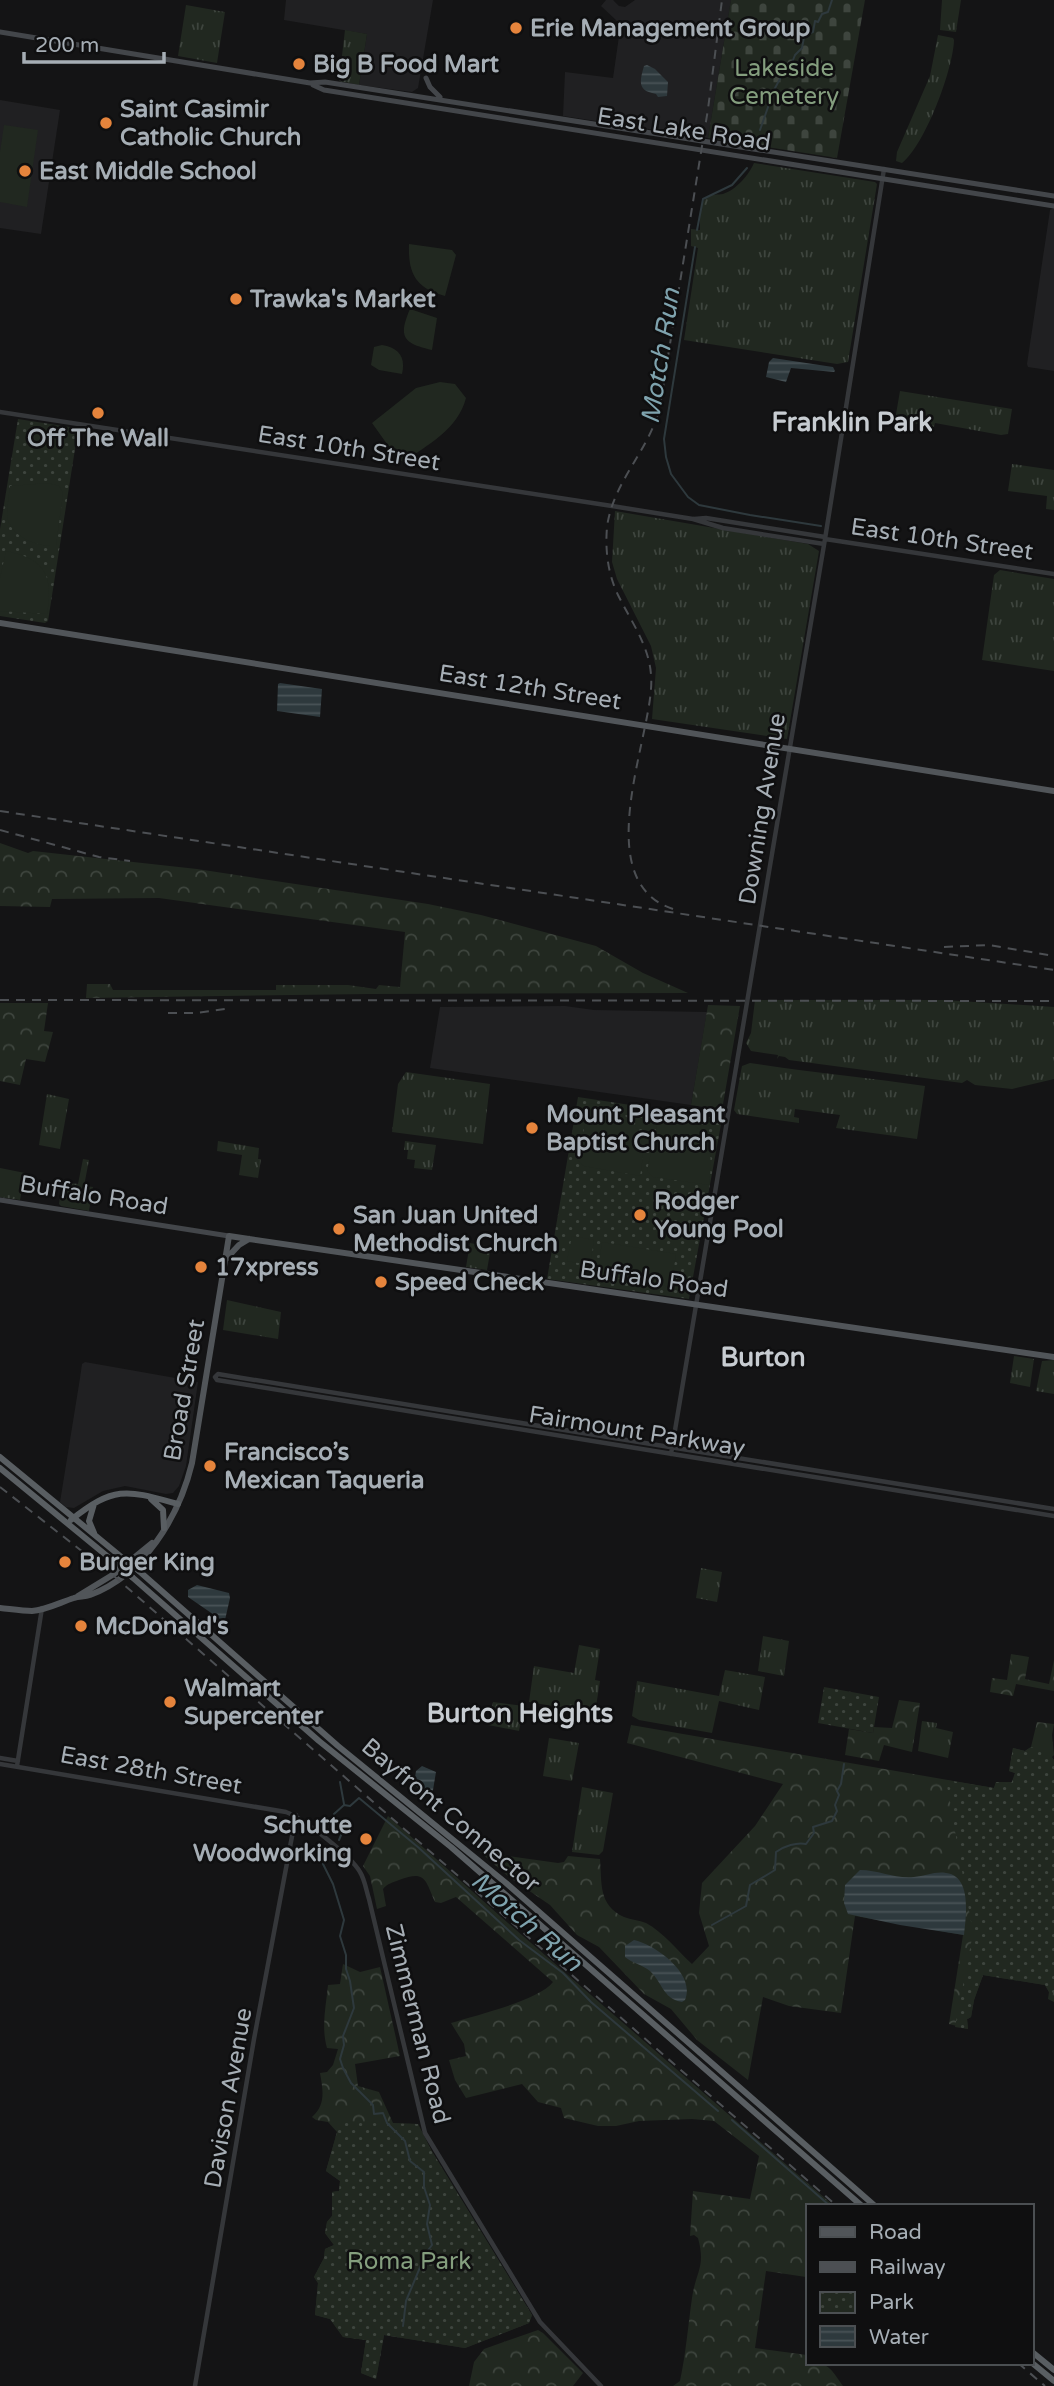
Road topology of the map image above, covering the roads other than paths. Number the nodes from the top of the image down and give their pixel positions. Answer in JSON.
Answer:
{"nodes":[{"id":1,"x":0,"y":32,"type":"edge"},
{"id":2,"x":426,"y":78,"type":"dead end"},
{"id":3,"x":310,"y":83,"type":"junction"},
{"id":4,"x":442,"y":99,"type":"junction"},
{"id":5,"x":884,"y":169,"type":"junction"},
{"id":6,"x":882,"y":178,"type":"junction"},
{"id":7,"x":1054,"y":196,"type":"edge"},
{"id":8,"x":1054,"y":206,"type":"edge"},
{"id":9,"x":0,"y":412,"type":"edge"},
{"id":10,"x":825,"y":540,"type":"junction"},
{"id":11,"x":1054,"y":574,"type":"edge"},
{"id":12,"x":0,"y":623,"type":"edge"},
{"id":13,"x":790,"y":748,"type":"junction"},
{"id":14,"x":1054,"y":791,"type":"edge"},
{"id":15,"x":0,"y":1200,"type":"edge"},
{"id":16,"x":229,"y":1236,"type":"junction"},
{"id":17,"x":249,"y":1239,"type":"junction"},
{"id":18,"x":225,"y":1260,"type":"junction"},
{"id":19,"x":696,"y":1304,"type":"junction"},
{"id":20,"x":1054,"y":1357,"type":"edge"},
{"id":21,"x":206,"y":1375,"type":"junction"},
{"id":22,"x":215,"y":1377,"type":"junction"},
{"id":23,"x":672,"y":1447,"type":"junction"},
{"id":24,"x":671,"y":1454,"type":"junction"},
{"id":25,"x":0,"y":1457,"type":"edge"},
{"id":26,"x":0,"y":1468,"type":"edge"},
{"id":27,"x":147,"y":1495,"type":"junction"},
{"id":28,"x":95,"y":1502,"type":"junction"},
{"id":29,"x":178,"y":1504,"type":"junction"},
{"id":30,"x":1054,"y":1509,"type":"edge"},
{"id":31,"x":1054,"y":1516,"type":"edge"},
{"id":32,"x":74,"y":1518,"type":"junction"},
{"id":33,"x":67,"y":1524,"type":"junction"},
{"id":34,"x":164,"y":1528,"type":"junction"},
{"id":35,"x":95,"y":1536,"type":"junction"},
{"id":36,"x":0,"y":1608,"type":"edge"},
{"id":37,"x":42,"y":1608,"type":"junction"},
{"id":38,"x":0,"y":1758,"type":"edge"},
{"id":39,"x":0,"y":1764,"type":"edge"},
{"id":40,"x":18,"y":1764,"type":"junction"},
{"id":41,"x":296,"y":1815,"type":"junction"},
{"id":42,"x":860,"y":2204,"type":"edge"},
{"id":43,"x":873,"y":2204,"type":"edge"},
{"id":44,"x":1033,"y":2353,"type":"edge"},
{"id":45,"x":1033,"y":2364,"type":"edge"},
{"id":46,"x":1054,"y":2370,"type":"edge"},
{"id":47,"x":1054,"y":2381,"type":"edge"},
{"id":48,"x":195,"y":2386,"type":"edge"},
{"id":49,"x":601,"y":2386,"type":"edge"}],
"edges":[{"from":1,"to":3,"type":"main road","name":"East Lake Road"},
{"from":2,"to":4,"type":"main road"},
{"from":3,"to":4,"type":"main road","name":"East Lake Road"},
{"from":3,"to":6,"type":"main road","name":"East Lake Road"},
{"from":4,"to":5,"type":"main road","name":"East Lake Road"},
{"from":5,"to":6,"type":"street","name":"Downing Avenue"},
{"from":5,"to":7,"type":"main road","name":"East Lake Road"},
{"from":6,"to":8,"type":"main road","name":"East Lake Road"},
{"from":6,"to":10,"type":"street","name":"Downing Avenue"},
{"from":9,"to":10,"type":"street","name":"East 10th Street"},
{"from":10,"to":11,"type":"street","name":"East 10th Street"},
{"from":10,"to":13,"type":"street","name":"Downing Avenue"},
{"from":12,"to":13,"type":"main road","name":"East 12th Street"},
{"from":13,"to":14,"type":"main road","name":"East 12th Street"},
{"from":13,"to":19,"type":"street","name":"Downing Avenue"},
{"from":15,"to":16,"type":"main road","name":"Buffalo Road"},
{"from":16,"to":17,"type":"main road","name":"Buffalo Road"},
{"from":16,"to":18,"type":"main road","name":"Broad Street"},
{"from":17,"to":18,"type":"main road"},
{"from":17,"to":19,"type":"main road","name":"Buffalo Road"},
{"from":18,"to":21,"type":"main road","name":"Broad Street"},
{"from":19,"to":20,"type":"main road","name":"Buffalo Road"},
{"from":19,"to":23,"type":"street","name":"Downing Avenue"},
{"from":21,"to":22,"type":"street","name":"Fairmount Parkway"},
{"from":21,"to":29,"type":"main road","name":"Broad Street"},
{"from":22,"to":23,"type":"street","name":"Fairmount Parkway"},
{"from":22,"to":24,"type":"street","name":"Fairmount Parkway"},
{"from":23,"to":24,"type":"street","name":"Downing Avenue"},
{"from":23,"to":30,"type":"street","name":"Fairmount Parkway"},
{"from":24,"to":31,"type":"street","name":"Fairmount Parkway"},
{"from":25,"to":32,"type":"highway","name":"Bayfront Connector"},
{"from":26,"to":33,"type":"highway","name":"Bayfront Connector"},
{"from":27,"to":28,"type":"highway"},
{"from":27,"to":29,"type":"highway"},
{"from":27,"to":34,"type":"highway"},
{"from":28,"to":32,"type":"highway"},
{"from":28,"to":35,"type":"highway"},
{"from":29,"to":34,"type":"main road","name":"Broad Street"},
{"from":32,"to":33,"type":"highway"},
{"from":32,"to":35,"type":"highway","name":"Bayfront Connector"},
{"from":33,"to":42,"type":"highway","name":"Bayfront Connector","bridge":true},
{"from":34,"to":37,"type":"main road","name":"Broad Street"},
{"from":35,"to":43,"type":"highway","name":"Bayfront Connector","bridge":true},
{"from":36,"to":37,"type":"main road","name":"Broad Street"},
{"from":37,"to":40,"type":"street"},
{"from":38,"to":40,"type":"street","name":"East 28th Street"},
{"from":39,"to":40,"type":"street","name":"East 28th Street"},
{"from":40,"to":41,"type":"street","name":"East 28th Street"},
{"from":41,"to":48,"type":"street","name":"Davison Avenue"},
{"from":41,"to":49,"type":"street","name":"Zimmerman Road"},
{"from":44,"to":46,"type":"highway"},
{"from":45,"to":47,"type":"highway"}]}
